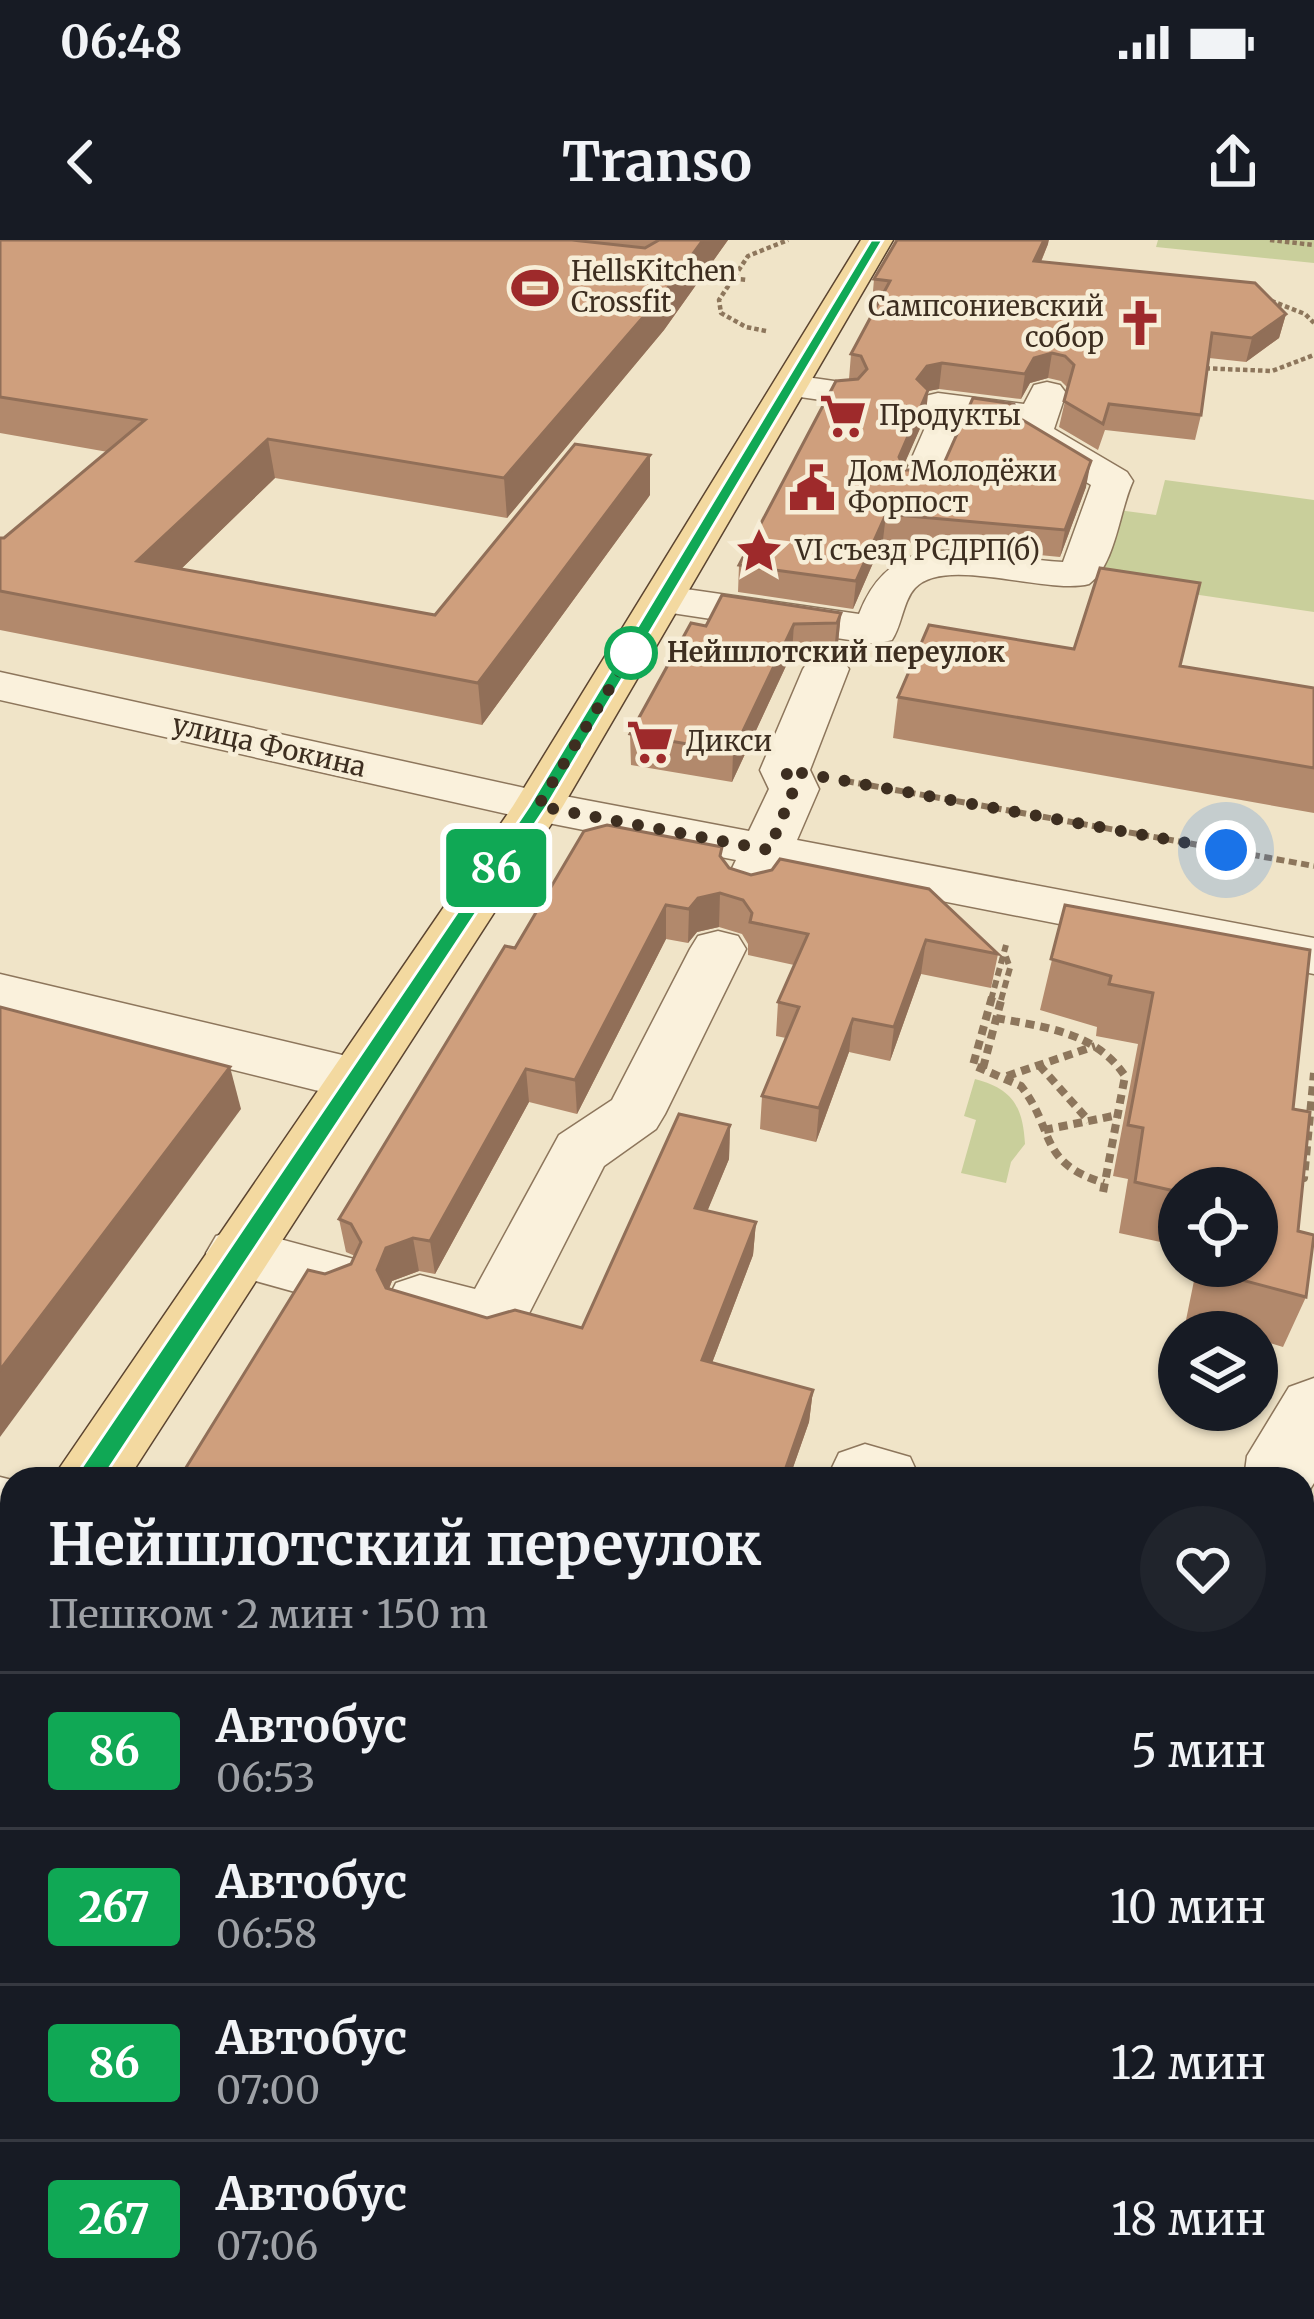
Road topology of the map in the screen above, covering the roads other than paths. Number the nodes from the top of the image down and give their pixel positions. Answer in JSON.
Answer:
{"nodes":[{"id":1,"x":877,"y":240,"type":"edge"},
{"id":2,"x":792,"y":386,"type":"junction"},
{"id":3,"x":842,"y":392,"type":"edge"},
{"id":4,"x":920,"y":485,"type":"edge"},
{"id":5,"x":665,"y":599,"type":"junction"},
{"id":6,"x":826,"y":669,"type":"dead end"},
{"id":7,"x":192,"y":677,"type":"edge"},
{"id":8,"x":0,"y":686,"type":"edge"},
{"id":9,"x":152,"y":719,"type":"junction"},
{"id":10,"x":538,"y":806,"type":"junction"},
{"id":11,"x":759,"y":868,"type":"junction"},
{"id":12,"x":718,"y":949,"type":"dead end"},
{"id":13,"x":1314,"y":956,"type":"edge"},
{"id":14,"x":0,"y":993,"type":"edge"},
{"id":15,"x":355,"y":1079,"type":"junction"},
{"id":16,"x":239,"y":1253,"type":"junction"},
{"id":17,"x":331,"y":1277,"type":"edge"},
{"id":18,"x":420,"y":1301,"type":"edge"},
{"id":19,"x":1314,"y":1408,"type":"edge"},
{"id":20,"x":96,"y":1467,"type":"edge"},
{"id":21,"x":1282,"y":1467,"type":"edge"}],
"edges":[{"from":1,"to":2,"type":"main road"},
{"from":2,"to":3,"type":"street"},
{"from":2,"to":5,"type":"main road"},
{"from":4,"to":5,"type":"street"},
{"from":5,"to":10,"type":"main road"},
{"from":6,"to":11,"type":"street"},
{"from":7,"to":9,"type":"street"},
{"from":8,"to":9,"type":"street","name":"улица Фокина"},
{"from":9,"to":10,"type":"street","name":"улица Фокина"},
{"from":10,"to":11,"type":"street"},
{"from":10,"to":15,"type":"main road"},
{"from":11,"to":13,"type":"street"},
{"from":12,"to":18,"type":"street"},
{"from":14,"to":15,"type":"street"},
{"from":15,"to":16,"type":"main road"},
{"from":16,"to":17,"type":"street"},
{"from":16,"to":20,"type":"main road"},
{"from":19,"to":21,"type":"street"}]}
